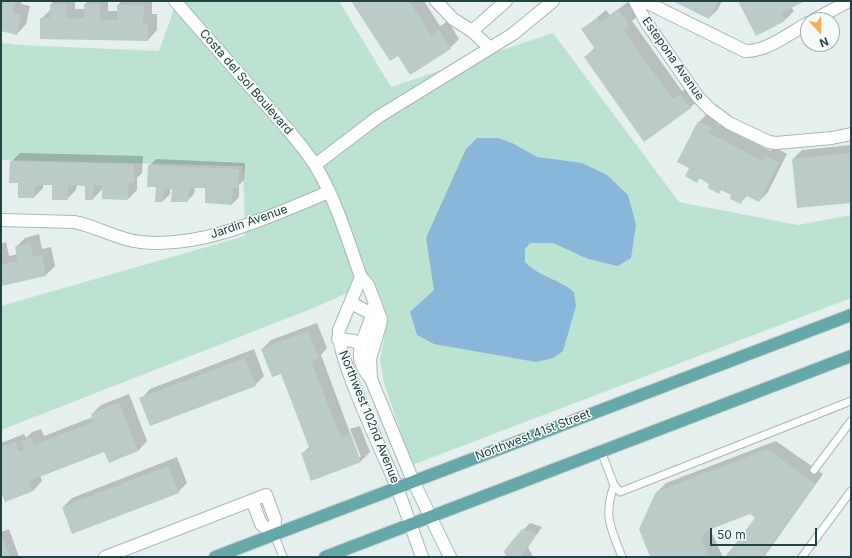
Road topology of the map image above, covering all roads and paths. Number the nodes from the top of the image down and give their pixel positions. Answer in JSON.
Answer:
{"nodes":[{"id":1,"x":175,"y":1,"type":"edge"},
{"id":2,"x":436,"y":1,"type":"edge"},
{"id":3,"x":506,"y":1,"type":"edge"},
{"id":4,"x":553,"y":1,"type":"edge"},
{"id":5,"x":635,"y":1,"type":"edge"},
{"id":6,"x":644,"y":1,"type":"edge"},
{"id":7,"x":849,"y":1,"type":"edge"},
{"id":8,"x":829,"y":12,"type":"edge"},
{"id":9,"x":800,"y":27,"type":"edge"},
{"id":10,"x":472,"y":31,"type":"junction"},
{"id":11,"x":490,"y":48,"type":"junction"},
{"id":12,"x":851,"y":134,"type":"edge"},
{"id":13,"x":315,"y":165,"type":"junction"},
{"id":14,"x":329,"y":192,"type":"junction"},
{"id":15,"x":1,"y":220,"type":"edge"},
{"id":16,"x":361,"y":277,"type":"junction"},
{"id":17,"x":375,"y":302,"type":"junction"},
{"id":18,"x":351,"y":303,"type":"junction"},
{"id":19,"x":372,"y":314,"type":"junction"},
{"id":20,"x":851,"y":314,"type":"edge"},
{"id":21,"x":338,"y":339,"type":"junction"},
{"id":22,"x":360,"y":345,"type":"junction"},
{"id":23,"x":851,"y":356,"type":"edge"},
{"id":24,"x":371,"y":379,"type":"junction"},
{"id":25,"x":851,"y":401,"type":"edge"},
{"id":26,"x":851,"y":421,"type":"edge"},
{"id":27,"x":601,"y":452,"type":"junction"},
{"id":28,"x":814,"y":470,"type":"dead end"},
{"id":29,"x":414,"y":481,"type":"junction"},
{"id":30,"x":614,"y":485,"type":"junction"},
{"id":31,"x":397,"y":487,"type":"junction"},
{"id":32,"x":851,"y":491,"type":"edge"},
{"id":33,"x":252,"y":500,"type":"junction"},
{"id":34,"x":432,"y":517,"type":"junction"},
{"id":35,"x":410,"y":525,"type":"junction"},
{"id":36,"x":274,"y":534,"type":"junction"},
{"id":37,"x":105,"y":557,"type":"edge"},
{"id":38,"x":215,"y":557,"type":"edge"},
{"id":39,"x":283,"y":557,"type":"edge"},
{"id":40,"x":325,"y":557,"type":"edge"},
{"id":41,"x":422,"y":557,"type":"edge"},
{"id":42,"x":450,"y":557,"type":"edge"},
{"id":43,"x":622,"y":557,"type":"edge"},
{"id":44,"x":802,"y":557,"type":"edge"}],
"edges":[{"from":1,"to":13,"type":"street","name":"Costa del Sol Boulevard"},
{"from":2,"to":10,"type":"street"},
{"from":3,"to":10,"type":"street"},
{"from":4,"to":11,"type":"street"},
{"from":5,"to":12,"type":"street","name":"Estepona Avenue"},
{"from":6,"to":9,"type":"street","name":"Estepona Avenue"},
{"from":7,"to":8,"type":"street"},
{"from":10,"to":11,"type":"street"},
{"from":11,"to":13,"type":"street"},
{"from":13,"to":14,"type":"street","name":"Northwest 102nd Avenue"},
{"from":14,"to":15,"type":"street","name":"Jardin Avenue"},
{"from":14,"to":16,"type":"street","name":"Northwest 102nd Avenue"},
{"from":16,"to":17,"type":"street","name":"Northwest 102nd Avenue"},
{"from":16,"to":18,"type":"street","name":"Northwest 102nd Avenue"},
{"from":17,"to":19,"type":"street","name":"Northwest 102nd Avenue"},
{"from":17,"to":24,"type":"street","name":"Northwest 102nd Avenue"},
{"from":18,"to":19,"type":"street"},
{"from":18,"to":21,"type":"street","name":"Northwest 102nd Avenue"},
{"from":19,"to":22,"type":"street","name":"Northwest 102nd Avenue"},
{"from":20,"to":29,"type":"main road","name":"Northwest 41st Street"},
{"from":21,"to":22,"type":"street"},
{"from":21,"to":31,"type":"street","name":"Northwest 102nd Avenue"},
{"from":22,"to":24,"type":"street","name":"Northwest 102nd Avenue"},
{"from":23,"to":27,"type":"main road"},
{"from":24,"to":29,"type":"street","name":"Northwest 102nd Avenue"},
{"from":25,"to":30,"type":"lane"},
{"from":26,"to":28,"type":"lane"},
{"from":27,"to":30,"type":"lane"},
{"from":27,"to":34,"type":"main road"},
{"from":29,"to":31,"type":"main road","name":"Northwest 41st Street"},
{"from":29,"to":34,"type":"street","name":"Northwest 102nd Avenue"},
{"from":30,"to":43,"type":"lane"},
{"from":31,"to":35,"type":"street","name":"Northwest 102nd Avenue"},
{"from":31,"to":36,"type":"main road","name":"Northwest 41st Street"},
{"from":32,"to":44,"type":"lane"},
{"from":33,"to":36,"type":"street"},
{"from":33,"to":36,"type":"street"},
{"from":33,"to":37,"type":"street"},
{"from":34,"to":35,"type":"main road"},
{"from":34,"to":42,"type":"street","name":"Northwest 102nd Avenue"},
{"from":35,"to":40,"type":"main road"},
{"from":35,"to":41,"type":"street","name":"Northwest 102nd Avenue"},
{"from":36,"to":38,"type":"main road","name":"Northwest 41st Street"},
{"from":36,"to":39,"type":"lane"}]}
